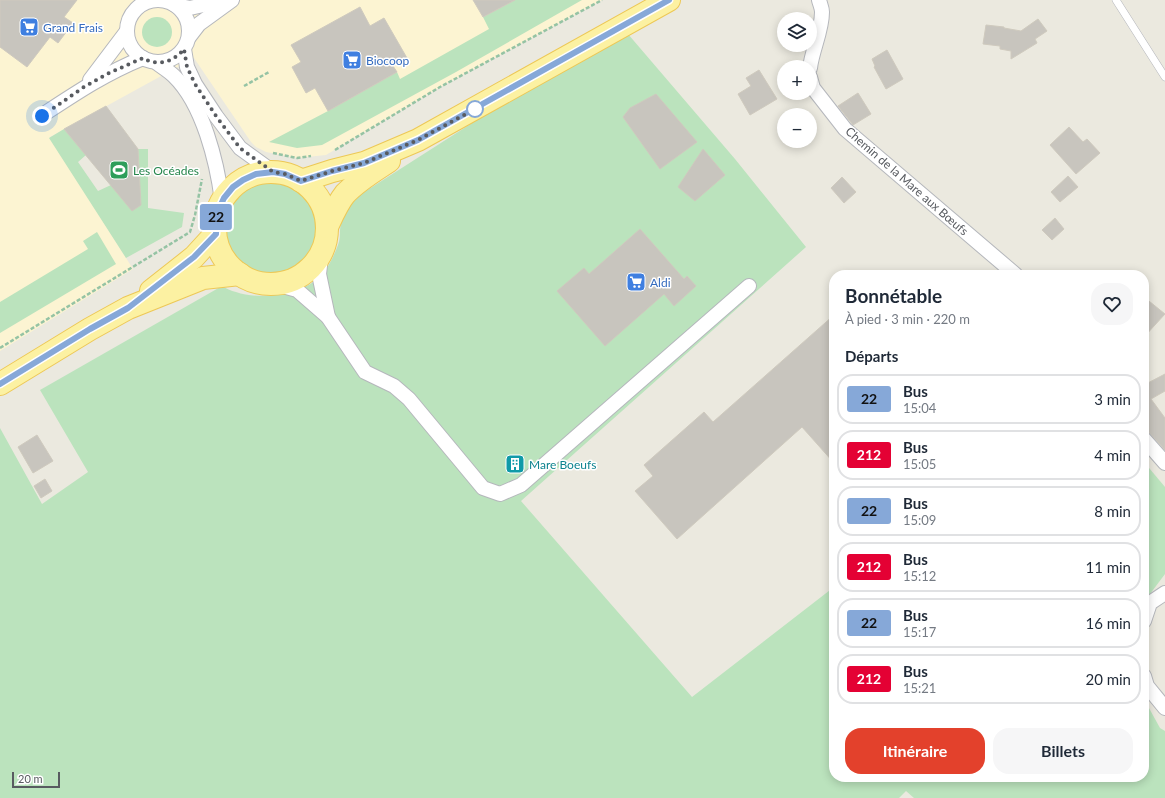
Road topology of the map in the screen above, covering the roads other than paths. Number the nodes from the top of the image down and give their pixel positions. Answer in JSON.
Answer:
{"nodes":[{"id":1,"x":128,"y":0,"type":"edge"},
{"id":2,"x":156,"y":0,"type":"edge"},
{"id":3,"x":226,"y":0,"type":"edge"},
{"id":4,"x":232,"y":0,"type":"edge"},
{"id":5,"x":669,"y":0,"type":"edge"},
{"id":6,"x":819,"y":0,"type":"edge"},
{"id":7,"x":1116,"y":0,"type":"edge"},
{"id":8,"x":175,"y":5,"type":"junction"},
{"id":9,"x":128,"y":24,"type":"junction"},
{"id":10,"x":186,"y":43,"type":"junction"},
{"id":11,"x":143,"y":58,"type":"junction"},
{"id":12,"x":811,"y":60,"type":"edge"},
{"id":13,"x":156,"y":63,"type":"junction"},
{"id":14,"x":1165,"y":77,"type":"edge"},
{"id":15,"x":84,"y":87,"type":"junction"},
{"id":16,"x":817,"y":93,"type":"edge"},
{"id":17,"x":42,"y":116,"type":"dead end"},
{"id":18,"x":418,"y":140,"type":"junction"},
{"id":19,"x":272,"y":162,"type":"junction"},
{"id":20,"x":301,"y":181,"type":"junction"},
{"id":21,"x":222,"y":200,"type":"junction"},
{"id":22,"x":326,"y":227,"type":"junction"},
{"id":23,"x":216,"y":234,"type":"junction"},
{"id":24,"x":322,"y":250,"type":"junction"},
{"id":25,"x":1010,"y":270,"type":"edge"},
{"id":26,"x":240,"y":274,"type":"junction"},
{"id":27,"x":272,"y":283,"type":"junction"},
{"id":28,"x":749,"y":286,"type":"dead end"},
{"id":29,"x":128,"y":308,"type":"junction"},
{"id":30,"x":328,"y":317,"type":"junction"},
{"id":31,"x":0,"y":384,"type":"edge"},
{"id":32,"x":1149,"y":445,"type":"edge"},
{"id":33,"x":1165,"y":463,"type":"edge"},
{"id":34,"x":1165,"y":593,"type":"edge"},
{"id":35,"x":1149,"y":606,"type":"edge"},
{"id":36,"x":1149,"y":688,"type":"edge"},
{"id":37,"x":1165,"y":708,"type":"edge"}],
"edges":[{"from":1,"to":9,"type":"street"},
{"from":2,"to":8,"type":"street"},
{"from":2,"to":9,"type":"street"},
{"from":3,"to":8,"type":"street"},
{"from":4,"to":10,"type":"street"},
{"from":5,"to":18,"type":"main road"},
{"from":6,"to":12,"type":"street"},
{"from":7,"to":14,"type":"lane"},
{"from":8,"to":10,"type":"street"},
{"from":9,"to":11,"type":"street"},
{"from":9,"to":15,"type":"street"},
{"from":10,"to":13,"type":"street"},
{"from":10,"to":19,"type":"street"},
{"from":11,"to":13,"type":"street"},
{"from":11,"to":15,"type":"street"},
{"from":13,"to":21,"type":"street"},
{"from":15,"to":17,"type":"street"},
{"from":16,"to":25,"type":"street","name":"Chemin de la Mare aux Bœufs"},
{"from":18,"to":20,"type":"main road"},
{"from":18,"to":22,"type":"main road"},
{"from":19,"to":20,"type":"main road"},
{"from":19,"to":21,"type":"main road"},
{"from":20,"to":22,"type":"main road"},
{"from":21,"to":23,"type":"main road"},
{"from":22,"to":24,"type":"main road"},
{"from":23,"to":26,"type":"main road"},
{"from":23,"to":29,"type":"main road"},
{"from":24,"to":27,"type":"main road"},
{"from":24,"to":30,"type":"street"},
{"from":26,"to":27,"type":"main road"},
{"from":26,"to":29,"type":"main road"},
{"from":27,"to":30,"type":"street"},
{"from":28,"to":30,"type":"street"},
{"from":29,"to":31,"type":"main road"},
{"from":32,"to":33,"type":"street"},
{"from":34,"to":35,"type":"street"},
{"from":36,"to":37,"type":"street"}]}
